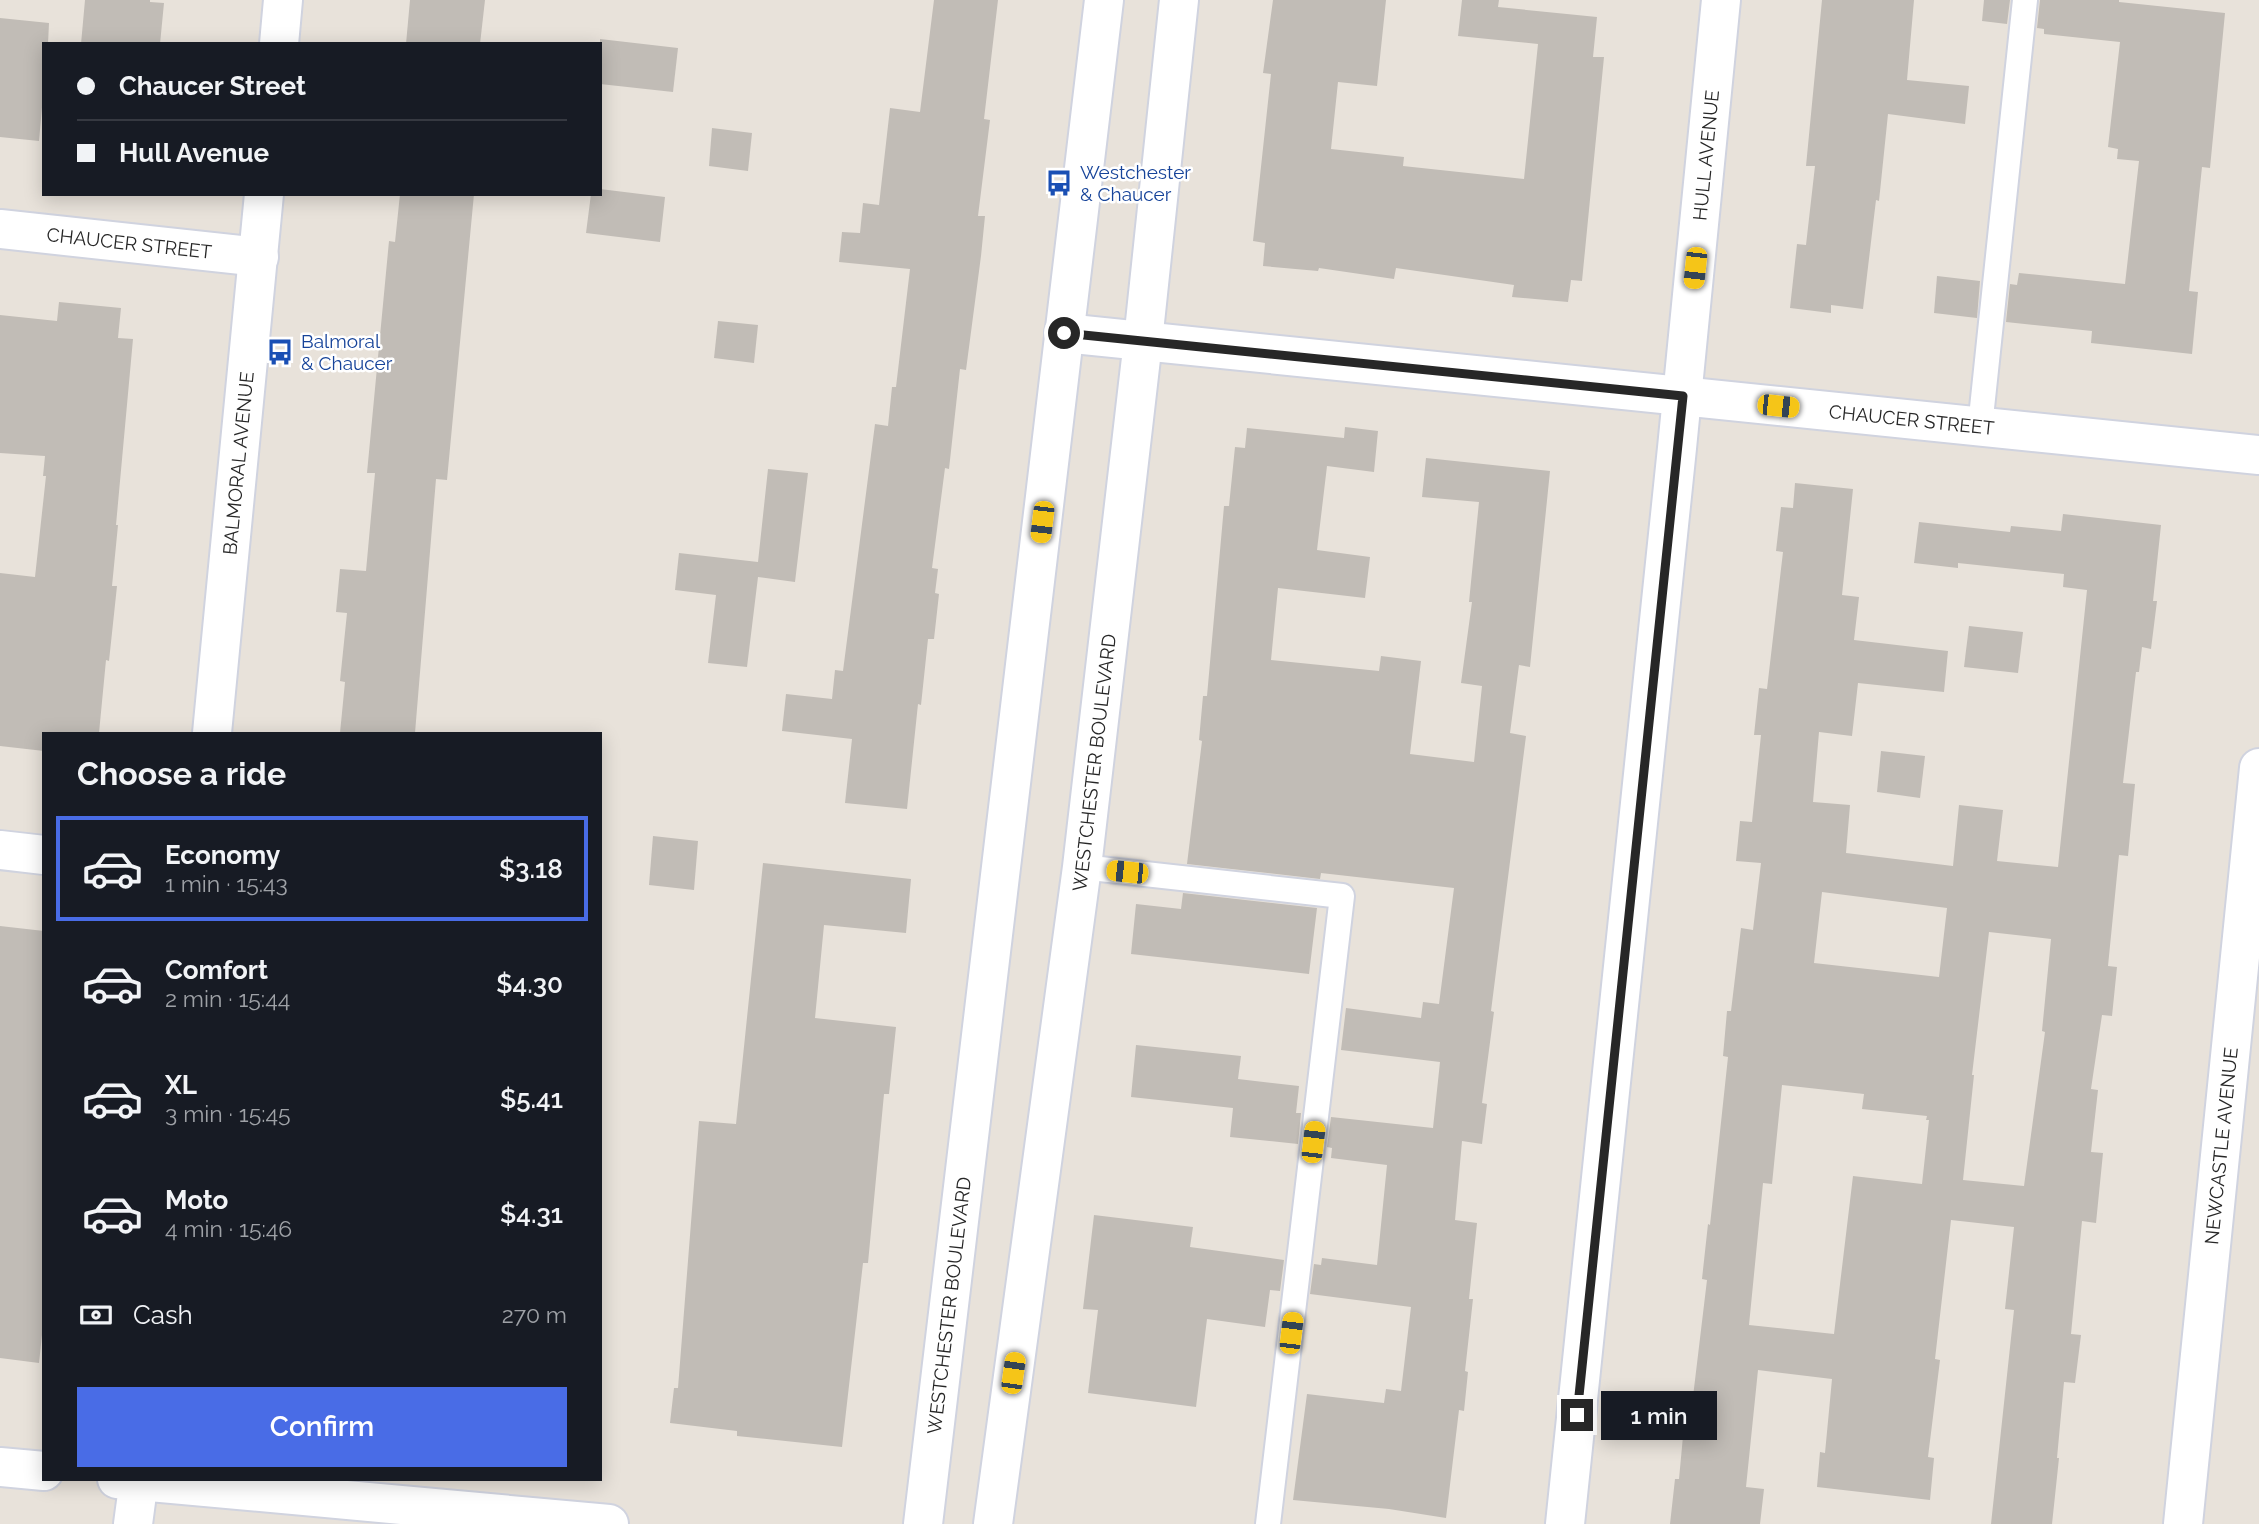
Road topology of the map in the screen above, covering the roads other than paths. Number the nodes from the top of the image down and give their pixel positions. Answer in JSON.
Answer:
{"nodes":[{"id":1,"x":283,"y":0,"type":"edge"},
{"id":2,"x":1104,"y":0,"type":"edge"},
{"id":3,"x":1180,"y":0,"type":"edge"},
{"id":4,"x":1721,"y":0,"type":"edge"},
{"id":5,"x":2025,"y":0,"type":"edge"},
{"id":6,"x":279,"y":42,"type":"edge"},
{"id":7,"x":264,"y":196,"type":"edge"},
{"id":8,"x":0,"y":229,"type":"edge"},
{"id":9,"x":258,"y":257,"type":"junction"},
{"id":10,"x":1064,"y":333,"type":"junction"},
{"id":11,"x":1143,"y":341,"type":"junction"},
{"id":12,"x":1683,"y":396,"type":"junction"},
{"id":13,"x":1980,"y":427,"type":"junction"},
{"id":14,"x":2259,"y":455,"type":"edge"},
{"id":15,"x":212,"y":732,"type":"edge"},
{"id":16,"x":2259,"y":768,"type":"edge"},
{"id":17,"x":0,"y":850,"type":"edge"},
{"id":18,"x":42,"y":855,"type":"edge"},
{"id":19,"x":1082,"y":867,"type":"junction"},
{"id":20,"x":0,"y":1467,"type":"edge"},
{"id":21,"x":42,"y":1471,"type":"edge"},
{"id":22,"x":131,"y":1481,"type":"edge"},
{"id":23,"x":152,"y":1481,"type":"edge"},
{"id":24,"x":133,"y":1524,"type":"edge"},
{"id":25,"x":608,"y":1524,"type":"edge"},
{"id":26,"x":923,"y":1524,"type":"edge"},
{"id":27,"x":992,"y":1524,"type":"edge"},
{"id":28,"x":1268,"y":1524,"type":"edge"},
{"id":29,"x":1565,"y":1524,"type":"edge"},
{"id":30,"x":2183,"y":1524,"type":"edge"}],
"edges":[{"from":1,"to":6,"type":"street"},
{"from":2,"to":10,"type":"street","name":"WESTCHESTER BOULEVARD"},
{"from":3,"to":11,"type":"street","name":"WESTCHESTER BOULEVARD"},
{"from":4,"to":12,"type":"street","name":"HULL AVENUE"},
{"from":5,"to":13,"type":"lane"},
{"from":7,"to":9,"type":"street","name":"BALMORAL AVENUE"},
{"from":8,"to":9,"type":"street","name":"CHAUCER STREET"},
{"from":9,"to":15,"type":"street","name":"BALMORAL AVENUE"},
{"from":10,"to":11,"type":"street","name":"CHAUCER STREET"},
{"from":10,"to":26,"type":"street","name":"WESTCHESTER BOULEVARD"},
{"from":11,"to":12,"type":"street","name":"CHAUCER STREET"},
{"from":11,"to":19,"type":"street","name":"WESTCHESTER BOULEVARD"},
{"from":12,"to":13,"type":"street","name":"CHAUCER STREET"},
{"from":12,"to":29,"type":"street","name":"HULL AVENUE"},
{"from":13,"to":14,"type":"street","name":"CHAUCER STREET"},
{"from":16,"to":30,"type":"street","name":"NEWCASTLE AVENUE"},
{"from":17,"to":18,"type":"street"},
{"from":19,"to":27,"type":"street","name":"WESTCHESTER BOULEVARD"},
{"from":19,"to":28,"type":"lane"},
{"from":20,"to":21,"type":"street"},
{"from":22,"to":24,"type":"street"},
{"from":23,"to":25,"type":"street"}]}
